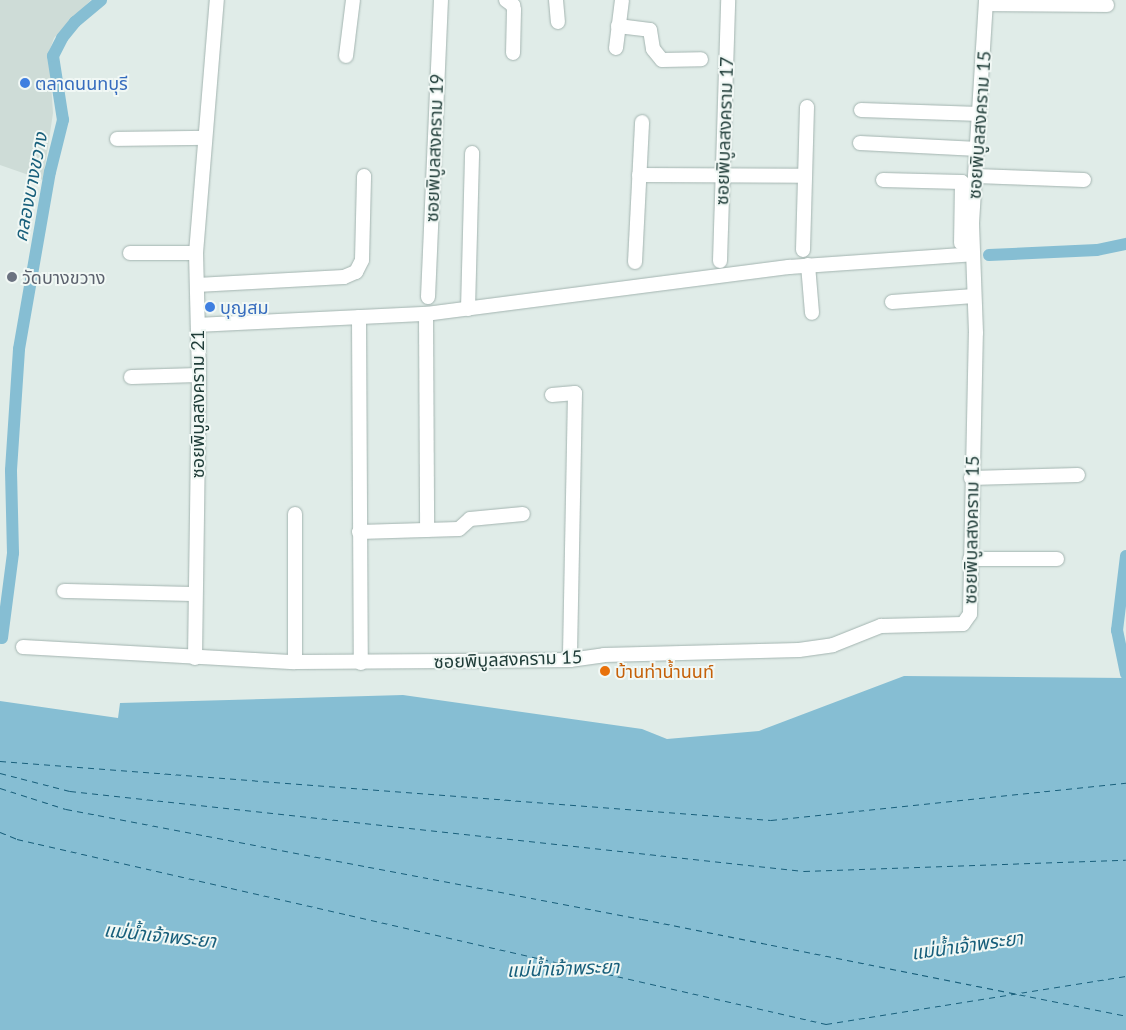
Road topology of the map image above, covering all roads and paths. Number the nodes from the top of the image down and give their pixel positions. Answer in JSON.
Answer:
{"nodes":[{"id":1,"x":217,"y":0,"type":"edge"},
{"id":2,"x":353,"y":0,"type":"edge"},
{"id":3,"x":441,"y":0,"type":"edge"},
{"id":4,"x":506,"y":0,"type":"edge"},
{"id":5,"x":556,"y":0,"type":"edge"},
{"id":6,"x":622,"y":0,"type":"edge"},
{"id":7,"x":728,"y":0,"type":"edge"},
{"id":8,"x":986,"y":2,"type":"edge"},
{"id":9,"x":1107,"y":5,"type":"dead end"},
{"id":10,"x":558,"y":22,"type":"dead end"},
{"id":11,"x":618,"y":26,"type":"junction"},
{"id":12,"x":616,"y":48,"type":"dead end"},
{"id":13,"x":513,"y":53,"type":"dead end"},
{"id":14,"x":346,"y":56,"type":"dead end"},
{"id":15,"x":701,"y":59,"type":"dead end"},
{"id":16,"x":807,"y":106,"type":"dead end"},
{"id":17,"x":861,"y":110,"type":"dead end"},
{"id":18,"x":980,"y":114,"type":"junction"},
{"id":19,"x":642,"y":122,"type":"dead end"},
{"id":20,"x":117,"y":138,"type":"dead end"},
{"id":21,"x":204,"y":138,"type":"junction"},
{"id":22,"x":860,"y":143,"type":"dead end"},
{"id":23,"x":978,"y":149,"type":"junction"},
{"id":24,"x":472,"y":153,"type":"dead end"},
{"id":25,"x":639,"y":175,"type":"junction"},
{"id":26,"x":364,"y":176,"type":"dead end"},
{"id":27,"x":806,"y":176,"type":"junction"},
{"id":28,"x":976,"y":176,"type":"junction"},
{"id":29,"x":723,"y":177,"type":"junction"},
{"id":30,"x":883,"y":180,"type":"dead end"},
{"id":31,"x":1084,"y":180,"type":"dead end"},
{"id":32,"x":967,"y":223,"type":"junction"},
{"id":33,"x":961,"y":243,"type":"dead end"},
{"id":34,"x":803,"y":250,"type":"dead end"},
{"id":35,"x":196,"y":253,"type":"junction"},
{"id":36,"x":130,"y":254,"type":"dead end"},
{"id":37,"x":973,"y":254,"type":"junction"},
{"id":38,"x":720,"y":261,"type":"dead end"},
{"id":39,"x":635,"y":262,"type":"dead end"},
{"id":40,"x":808,"y":265,"type":"junction"},
{"id":41,"x":197,"y":285,"type":"junction"},
{"id":42,"x":974,"y":296,"type":"junction"},
{"id":43,"x":428,"y":297,"type":"dead end"},
{"id":44,"x":892,"y":302,"type":"dead end"},
{"id":45,"x":468,"y":309,"type":"junction"},
{"id":46,"x":812,"y":313,"type":"dead end"},
{"id":47,"x":426,"y":314,"type":"junction"},
{"id":48,"x":358,"y":317,"type":"junction"},
{"id":49,"x":198,"y":325,"type":"junction"},
{"id":50,"x":199,"y":375,"type":"junction"},
{"id":51,"x":131,"y":377,"type":"dead end"},
{"id":52,"x":552,"y":395,"type":"dead end"},
{"id":53,"x":1078,"y":476,"type":"dead end"},
{"id":54,"x":971,"y":478,"type":"junction"},
{"id":55,"x":295,"y":514,"type":"dead end"},
{"id":56,"x":523,"y":514,"type":"dead end"},
{"id":57,"x":428,"y":530,"type":"junction"},
{"id":58,"x":359,"y":532,"type":"junction"},
{"id":59,"x":970,"y":558,"type":"junction"},
{"id":60,"x":1057,"y":559,"type":"dead end"},
{"id":61,"x":64,"y":591,"type":"dead end"},
{"id":62,"x":195,"y":594,"type":"junction"},
{"id":63,"x":23,"y":647,"type":"dead end"},
{"id":64,"x":195,"y":658,"type":"junction"},
{"id":65,"x":570,"y":660,"type":"junction"},
{"id":66,"x":295,"y":662,"type":"junction"},
{"id":67,"x":361,"y":663,"type":"junction"}],
"edges":[{"from":1,"to":21,"type":"street","name":"ซอยพิบูลสงคราม 21"},
{"from":2,"to":14,"type":"street"},
{"from":3,"to":43,"type":"street","name":"ซอยพิบูลสงคราม 19"},
{"from":4,"to":13,"type":"street"},
{"from":5,"to":10,"type":"street"},
{"from":6,"to":11,"type":"street"},
{"from":7,"to":29,"type":"street","name":"ซอยพิบูลสงคราม 17"},
{"from":8,"to":9,"type":"street"},
{"from":8,"to":18,"type":"street","name":"ซอยพิบูลสงคราม 15"},
{"from":11,"to":12,"type":"street"},
{"from":11,"to":15,"type":"street"},
{"from":16,"to":27,"type":"street"},
{"from":17,"to":18,"type":"street"},
{"from":18,"to":23,"type":"street","name":"ซอยพิบูลสงคราม 15"},
{"from":19,"to":25,"type":"street"},
{"from":20,"to":21,"type":"street"},
{"from":21,"to":35,"type":"street","name":"ซอยพิบูลสงคราม 21"},
{"from":22,"to":23,"type":"street"},
{"from":23,"to":28,"type":"street","name":"ซอยพิบูลสงคราม 15"},
{"from":24,"to":45,"type":"street"},
{"from":25,"to":29,"type":"street"},
{"from":25,"to":39,"type":"street"},
{"from":26,"to":41,"type":"street"},
{"from":27,"to":29,"type":"street"},
{"from":27,"to":34,"type":"street"},
{"from":28,"to":31,"type":"street"},
{"from":28,"to":32,"type":"street","name":"ซอยพิบูลสงคราม 15"},
{"from":29,"to":38,"type":"street","name":"ซอยพิบูลสงคราม 17"},
{"from":30,"to":32,"type":"street"},
{"from":32,"to":33,"type":"street"},
{"from":32,"to":37,"type":"street","name":"ซอยพิบูลสงคราม 15"},
{"from":35,"to":36,"type":"street"},
{"from":35,"to":41,"type":"street","name":"ซอยพิบูลสงคราม 21"},
{"from":37,"to":40,"type":"street"},
{"from":37,"to":42,"type":"street","name":"ซอยพิบูลสงคราม 15"},
{"from":40,"to":45,"type":"street"},
{"from":40,"to":46,"type":"street"},
{"from":41,"to":49,"type":"street","name":"ซอยพิบูลสงคราม 21"},
{"from":42,"to":44,"type":"street"},
{"from":42,"to":54,"type":"street","name":"ซอยพิบูลสงคราม 15"},
{"from":45,"to":47,"type":"street"},
{"from":47,"to":48,"type":"street"},
{"from":47,"to":57,"type":"street"},
{"from":48,"to":49,"type":"street"},
{"from":48,"to":58,"type":"street"},
{"from":49,"to":50,"type":"street","name":"ซอยพิบูลสงคราม 21"},
{"from":50,"to":51,"type":"street"},
{"from":50,"to":62,"type":"street","name":"ซอยพิบูลสงคราม 21"},
{"from":52,"to":65,"type":"street"},
{"from":53,"to":54,"type":"street"},
{"from":54,"to":59,"type":"street","name":"ซอยพิบูลสงคราม 15"},
{"from":55,"to":66,"type":"street"},
{"from":56,"to":57,"type":"street"},
{"from":57,"to":58,"type":"street"},
{"from":58,"to":67,"type":"street"},
{"from":59,"to":60,"type":"street"},
{"from":59,"to":65,"type":"street","name":"ซอยพิบูลสงคราม 15"},
{"from":61,"to":62,"type":"street"},
{"from":62,"to":64,"type":"street","name":"ซอยพิบูลสงคราม 21"},
{"from":63,"to":64,"type":"street","name":"ซอยพิบูลสงคราม 15"},
{"from":64,"to":66,"type":"street","name":"ซอยพิบูลสงคราม 15"},
{"from":65,"to":67,"type":"street","name":"ซอยพิบูลสงคราม 15"},
{"from":66,"to":67,"type":"street","name":"ซอยพิบูลสงคราม 15"}]}
